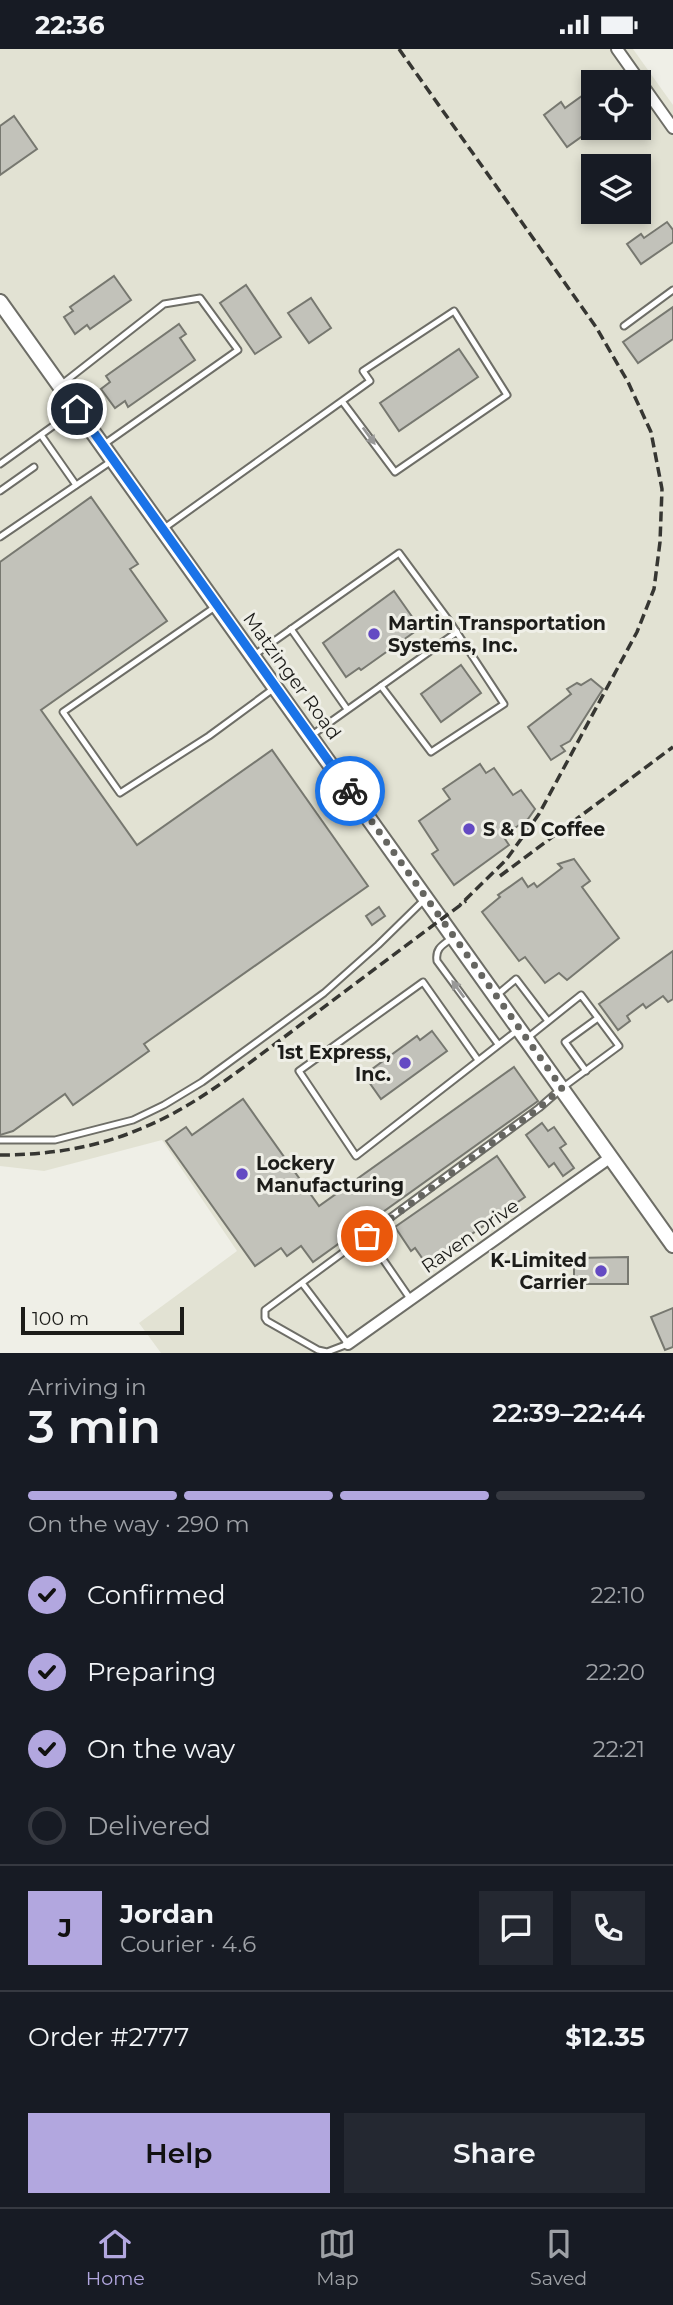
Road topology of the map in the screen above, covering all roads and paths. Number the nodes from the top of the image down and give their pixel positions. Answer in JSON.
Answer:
{"nodes":[{"id":1,"x":617,"y":49,"type":"edge"},
{"id":2,"x":673,"y":128,"type":"edge"},
{"id":3,"x":673,"y":290,"type":"edge"},
{"id":4,"x":0,"y":302,"type":"edge"},
{"id":5,"x":624,"y":326,"type":"dead end"},
{"id":6,"x":60,"y":385,"type":"junction"},
{"id":7,"x":342,"y":401,"type":"junction"},
{"id":8,"x":77,"y":409,"type":"junction"},
{"id":9,"x":41,"y":435,"type":"junction"},
{"id":10,"x":103,"y":445,"type":"junction"},
{"id":11,"x":113,"y":460,"type":"junction"},
{"id":12,"x":0,"y":464,"type":"edge"},
{"id":13,"x":34,"y":467,"type":"dead end"},
{"id":14,"x":76,"y":485,"type":"junction"},
{"id":15,"x":0,"y":491,"type":"edge"},
{"id":16,"x":163,"y":530,"type":"junction"},
{"id":17,"x":0,"y":537,"type":"edge"},
{"id":18,"x":217,"y":605,"type":"junction"},
{"id":19,"x":291,"y":629,"type":"junction"},
{"id":20,"x":457,"y":632,"type":"junction"},
{"id":21,"x":253,"y":656,"type":"junction"},
{"id":22,"x":381,"y":686,"type":"junction"},
{"id":23,"x":275,"y":687,"type":"junction"},
{"id":24,"x":347,"y":709,"type":"junction"},
{"id":25,"x":311,"y":736,"type":"junction"},
{"id":26,"x":426,"y":898,"type":"junction"},
{"id":27,"x":454,"y":937,"type":"junction"},
{"id":28,"x":496,"y":996,"type":"junction"},
{"id":29,"x":598,"y":1018,"type":"junction"},
{"id":30,"x":548,"y":1021,"type":"junction"},
{"id":31,"x":523,"y":1034,"type":"junction"},
{"id":32,"x":498,"y":1044,"type":"junction"},
{"id":33,"x":478,"y":1060,"type":"junction"},
{"id":34,"x":586,"y":1071,"type":"junction"},
{"id":35,"x":562,"y":1088,"type":"junction"},
{"id":36,"x":0,"y":1140,"type":"edge"},
{"id":37,"x":611,"y":1157,"type":"junction"},
{"id":38,"x":367,"y":1236,"type":"junction"},
{"id":39,"x":673,"y":1244,"type":"edge"},
{"id":40,"x":302,"y":1283,"type":"junction"},
{"id":41,"x":411,"y":1300,"type":"junction"},
{"id":42,"x":348,"y":1344,"type":"junction"}],
"edges":[{"from":1,"to":2,"type":"street"},
{"from":3,"to":5,"type":"lane"},
{"from":4,"to":6,"type":"street","name":"Matzinger Road"},
{"from":6,"to":8,"type":"street","name":"Matzinger Road"},
{"from":6,"to":10,"type":"lane"},
{"from":7,"to":7,"type":"lane","one_way":true},
{"from":7,"to":16,"type":"lane"},
{"from":8,"to":9,"type":"lane"},
{"from":8,"to":10,"type":"street","name":"Matzinger Road"},
{"from":9,"to":12,"type":"lane"},
{"from":9,"to":14,"type":"lane"},
{"from":10,"to":11,"type":"street","name":"Matzinger Road"},
{"from":11,"to":14,"type":"lane"},
{"from":11,"to":16,"type":"street","name":"Matzinger Road"},
{"from":13,"to":15,"type":"lane"},
{"from":14,"to":17,"type":"lane"},
{"from":16,"to":18,"type":"street","name":"Matzinger Road"},
{"from":18,"to":21,"type":"street","name":"Matzinger Road"},
{"from":18,"to":23,"type":"lane"},
{"from":19,"to":20,"type":"lane"},
{"from":19,"to":21,"type":"lane"},
{"from":19,"to":24,"type":"lane"},
{"from":20,"to":22,"type":"lane"},
{"from":20,"to":22,"type":"lane"},
{"from":21,"to":23,"type":"street","name":"Matzinger Road"},
{"from":22,"to":24,"type":"lane"},
{"from":23,"to":25,"type":"street","name":"Matzinger Road"},
{"from":24,"to":25,"type":"lane"},
{"from":25,"to":26,"type":"street","name":"Matzinger Road"},
{"from":26,"to":27,"type":"street","name":"Matzinger Road"},
{"from":26,"to":36,"type":"lane"},
{"from":27,"to":28,"type":"street","name":"Matzinger Road"},
{"from":32,"to":27,"type":"lane","one_way":true},
{"from":28,"to":30,"type":"lane"},
{"from":28,"to":31,"type":"street","name":"Matzinger Road"},
{"from":29,"to":30,"type":"lane"},
{"from":29,"to":34,"type":"lane"},
{"from":29,"to":34,"type":"lane"},
{"from":30,"to":31,"type":"lane"},
{"from":31,"to":32,"type":"lane"},
{"from":31,"to":35,"type":"street","name":"Matzinger Road"},
{"from":32,"to":33,"type":"lane"},
{"from":33,"to":33,"type":"lane"},
{"from":34,"to":35,"type":"lane"},
{"from":35,"to":37,"type":"street","name":"Matzinger Road"},
{"from":35,"to":38,"type":"lane"},
{"from":37,"to":39,"type":"street","name":"Matzinger Road"},
{"from":37,"to":41,"type":"street","name":"Raven Drive"},
{"from":38,"to":40,"type":"lane"},
{"from":38,"to":41,"type":"lane"},
{"from":40,"to":42,"type":"lane"},
{"from":40,"to":42,"type":"lane"},
{"from":41,"to":42,"type":"street","name":"Raven Drive"}]}
